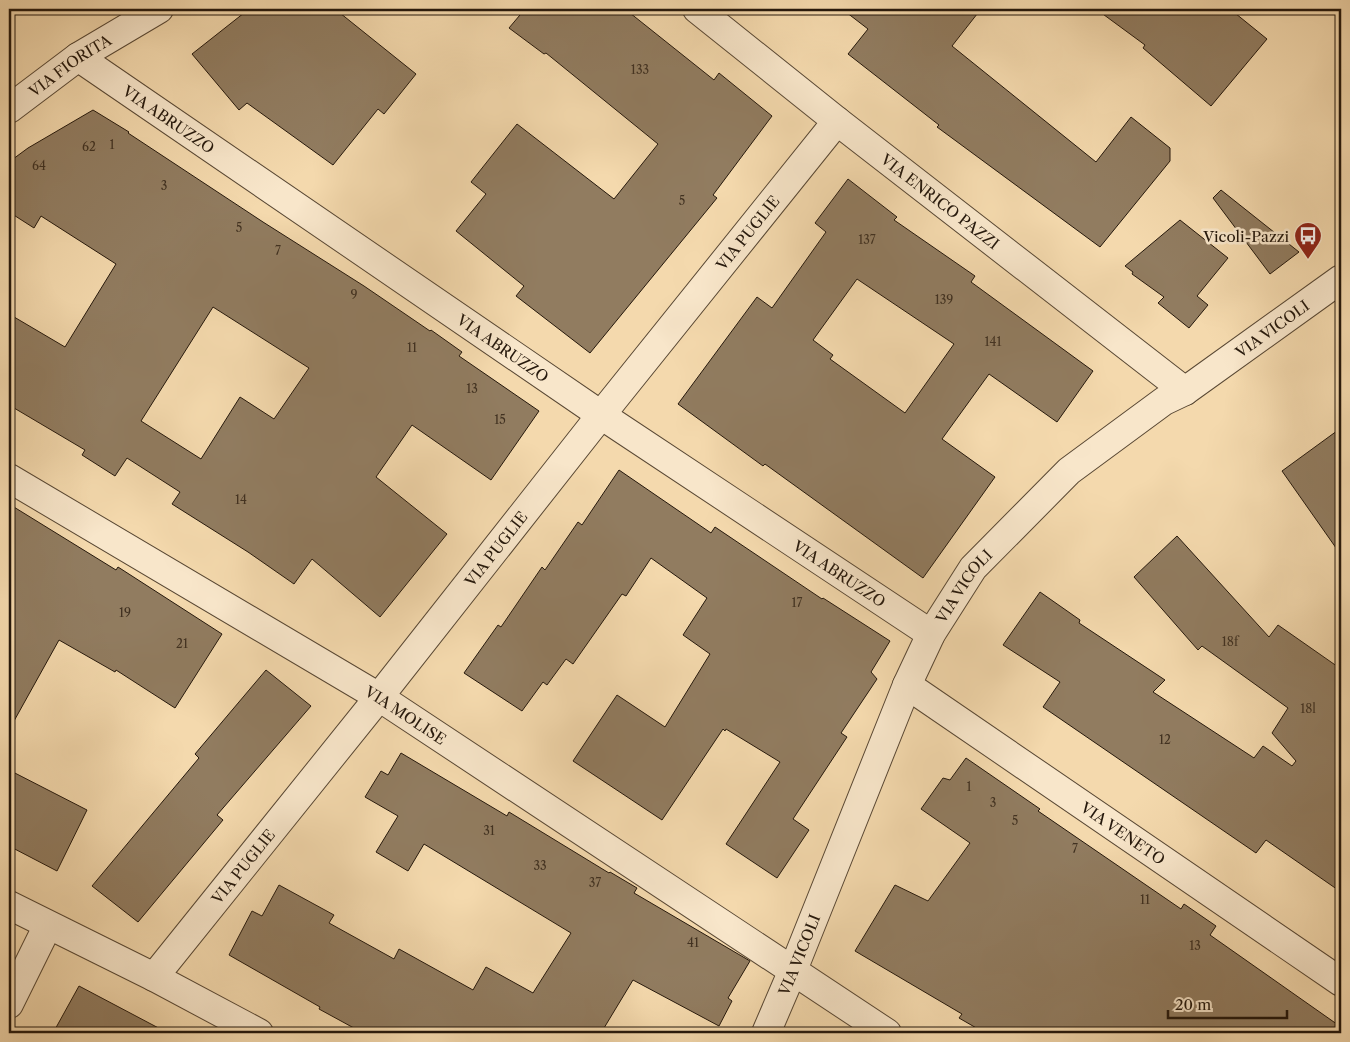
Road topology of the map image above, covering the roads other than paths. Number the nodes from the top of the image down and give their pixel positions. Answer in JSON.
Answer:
{"nodes":[{"id":1,"x":159,"y":9,"type":"edge"},
{"id":2,"x":697,"y":9,"type":"edge"},
{"id":3,"x":78,"y":58,"type":"junction"},
{"id":4,"x":9,"y":109,"type":"edge"},
{"id":5,"x":837,"y":121,"type":"junction"},
{"id":6,"x":1341,"y":279,"type":"edge"},
{"id":7,"x":1185,"y":391,"type":"junction"},
{"id":8,"x":601,"y":415,"type":"junction"},
{"id":9,"x":9,"y":478,"type":"edge"},
{"id":10,"x":931,"y":634,"type":"junction"},
{"id":11,"x":907,"y":685,"type":"junction"},
{"id":12,"x":379,"y":697,"type":"junction"},
{"id":13,"x":9,"y":905,"type":"edge"},
{"id":14,"x":48,"y":925,"type":"junction"},
{"id":15,"x":793,"y":970,"type":"junction"},
{"id":16,"x":154,"y":977,"type":"junction"},
{"id":17,"x":1341,"y":982,"type":"edge"},
{"id":18,"x":9,"y":1004,"type":"edge"},
{"id":19,"x":258,"y":1033,"type":"edge"},
{"id":20,"x":766,"y":1033,"type":"edge"},
{"id":21,"x":887,"y":1033,"type":"edge"}],
"edges":[{"from":1,"to":3,"type":"street","name":"VIA FIORITA"},
{"from":2,"to":5,"type":"street","name":"VIA ENRICO PAZZI"},
{"from":3,"to":4,"type":"street","name":"VIA FIORITA"},
{"from":3,"to":8,"type":"street","name":"VIA ABRUZZO"},
{"from":5,"to":7,"type":"street","name":"VIA ENRICO PAZZI"},
{"from":5,"to":8,"type":"street","name":"VIA PUGLIE"},
{"from":6,"to":7,"type":"street","name":"VIA VICOLI"},
{"from":7,"to":10,"type":"street","name":"VIA VICOLI"},
{"from":8,"to":10,"type":"street","name":"VIA ABRUZZO"},
{"from":8,"to":12,"type":"street","name":"VIA PUGLIE"},
{"from":9,"to":12,"type":"street","name":"VIA MOLISE"},
{"from":10,"to":11,"type":"street","name":"VIA VICOLI"},
{"from":11,"to":15,"type":"street","name":"VIA VICOLI"},
{"from":11,"to":17,"type":"street","name":"VIA VENETO"},
{"from":12,"to":15,"type":"street","name":"VIA MOLISE"},
{"from":12,"to":16,"type":"street","name":"VIA PUGLIE"},
{"from":13,"to":14,"type":"street"},
{"from":14,"to":16,"type":"street"},
{"from":14,"to":18,"type":"street"},
{"from":15,"to":20,"type":"street","name":"VIA VICOLI"},
{"from":15,"to":21,"type":"street","name":"VIA MOLISE"},
{"from":16,"to":19,"type":"street"}]}
